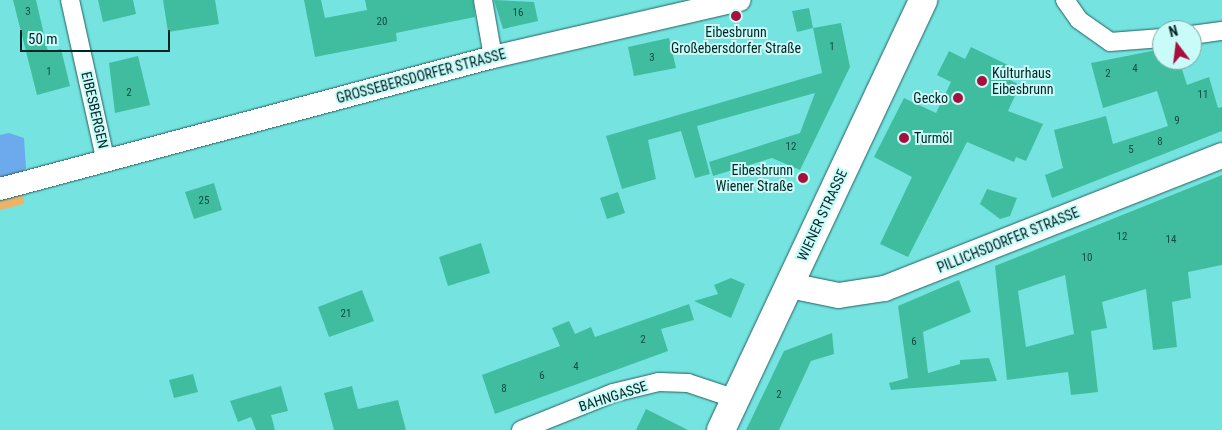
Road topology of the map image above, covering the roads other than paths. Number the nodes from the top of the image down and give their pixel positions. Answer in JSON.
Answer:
{"nodes":[{"id":1,"x":70,"y":0,"type":"edge"},
{"id":2,"x":483,"y":0,"type":"edge"},
{"id":3,"x":739,"y":0,"type":"edge"},
{"id":4,"x":1066,"y":0,"type":"edge"},
{"id":5,"x":916,"y":2,"type":"edge"},
{"id":6,"x":1222,"y":31,"type":"edge"},
{"id":7,"x":1202,"y":34,"type":"edge"},
{"id":8,"x":1152,"y":39,"type":"edge"},
{"id":9,"x":493,"y":57,"type":"junction"},
{"id":10,"x":1222,"y":155,"type":"edge"},
{"id":11,"x":106,"y":162,"type":"junction"},
{"id":12,"x":0,"y":189,"type":"edge"},
{"id":13,"x":788,"y":285,"type":"junction"},
{"id":14,"x":736,"y":399,"type":"junction"},
{"id":15,"x":521,"y":430,"type":"edge"},
{"id":16,"x":721,"y":430,"type":"edge"}],
"edges":[{"from":1,"to":11,"type":"street","name":"EIBESBERGEN"},
{"from":2,"to":9,"type":"street"},
{"from":3,"to":9,"type":"street","name":"GROSSEBERSDORFER STRASSE"},
{"from":4,"to":8,"type":"street"},
{"from":5,"to":13,"type":"main road","name":"WIENER STRASSE"},
{"from":6,"to":7,"type":"street"},
{"from":9,"to":11,"type":"street","name":"GROSSEBERSDORFER STRASSE"},
{"from":10,"to":13,"type":"main road","name":"PILLICHSDORFER STRASSE"},
{"from":11,"to":12,"type":"street","name":"GROSSEBERSDORFER STRASSE"},
{"from":13,"to":14,"type":"main road","name":"WIENER STRASSE"},
{"from":14,"to":15,"type":"street","name":"BAHNGASSE"},
{"from":14,"to":16,"type":"main road","name":"WIENER STRASSE"}]}
